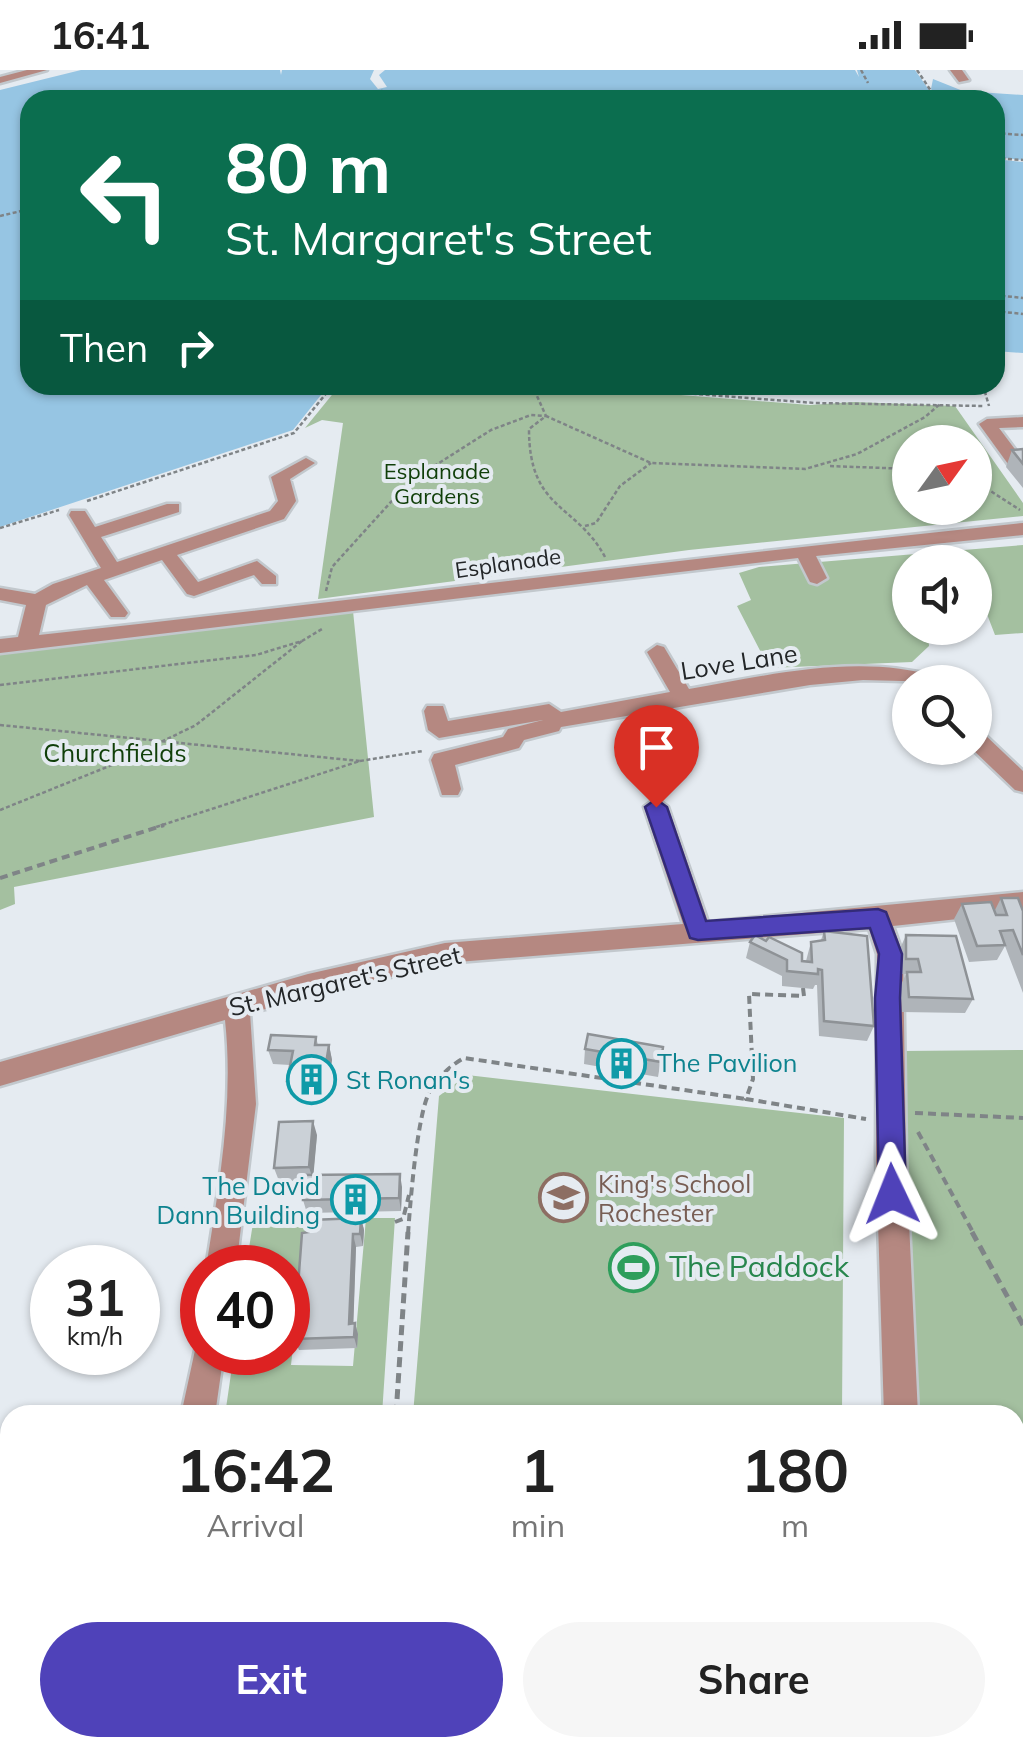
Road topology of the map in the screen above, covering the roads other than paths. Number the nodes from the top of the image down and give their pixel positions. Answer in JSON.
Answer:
{"nodes":[{"id":1,"x":41,"y":70,"type":"edge"},
{"id":2,"x":0,"y":80,"type":"edge"},
{"id":3,"x":1023,"y":422,"type":"edge"},
{"id":4,"x":1014,"y":460,"type":"edge"},
{"id":5,"x":306,"y":462,"type":"dead end"},
{"id":6,"x":79,"y":507,"type":"road end"},
{"id":7,"x":173,"y":508,"type":"dead end"},
{"id":8,"x":1023,"y":529,"type":"edge"},
{"id":9,"x":91,"y":534,"type":"junction"},
{"id":10,"x":804,"y":550,"type":"junction"},
{"id":11,"x":167,"y":554,"type":"junction"},
{"id":12,"x":113,"y":571,"type":"junction"},
{"id":13,"x":92,"y":578,"type":"junction"},
{"id":14,"x":817,"y":578,"type":"dead end"},
{"id":15,"x":269,"y":580,"type":"dead end"},
{"id":16,"x":0,"y":594,"type":"edge"},
{"id":17,"x":38,"y":601,"type":"junction"},
{"id":18,"x":118,"y":613,"type":"dead end"},
{"id":19,"x":28,"y":643,"type":"junction"},
{"id":20,"x":0,"y":646,"type":"edge"},
{"id":21,"x":657,"y":652,"type":"dead end"},
{"id":22,"x":892,"y":673,"type":"edge"},
{"id":23,"x":684,"y":699,"type":"junction"},
{"id":24,"x":435,"y":711,"type":"dead end"},
{"id":25,"x":554,"y":721,"type":"junction"},
{"id":26,"x":992,"y":754,"type":"edge"},
{"id":27,"x":1023,"y":784,"type":"edge"},
{"id":28,"x":450,"y":789,"type":"dead end"},
{"id":29,"x":656,"y":807,"type":"dead end"},
{"id":30,"x":1023,"y":902,"type":"edge"},
{"id":31,"x":878,"y":918,"type":"junction"},
{"id":32,"x":698,"y":931,"type":"junction"},
{"id":33,"x":236,"y":1006,"type":"junction"},
{"id":34,"x":0,"y":1074,"type":"edge"},
{"id":35,"x":225,"y":1245,"type":"edge"},
{"id":36,"x":204,"y":1375,"type":"edge"},
{"id":37,"x":200,"y":1405,"type":"edge"},
{"id":38,"x":901,"y":1405,"type":"edge"}],
"edges":[{"from":1,"to":2,"type":"street"},
{"from":3,"to":4,"type":"street"},
{"from":5,"to":11,"type":"street"},
{"from":6,"to":9,"type":"street"},
{"from":7,"to":9,"type":"street"},
{"from":8,"to":10,"type":"street","name":"Esplanade"},
{"from":9,"to":12,"type":"street"},
{"from":10,"to":14,"type":"street"},
{"from":10,"to":19,"type":"street","name":"Esplanade"},
{"from":11,"to":12,"type":"street"},
{"from":11,"to":15,"type":"street"},
{"from":12,"to":13,"type":"street"},
{"from":13,"to":17,"type":"street"},
{"from":13,"to":18,"type":"street"},
{"from":16,"to":17,"type":"street"},
{"from":17,"to":19,"type":"street"},
{"from":19,"to":20,"type":"street","name":"Esplanade"},
{"from":21,"to":23,"type":"street"},
{"from":22,"to":23,"type":"street","name":"Love Lane"},
{"from":23,"to":25,"type":"street","name":"Love Lane"},
{"from":24,"to":25,"type":"street","name":"Love Lane"},
{"from":25,"to":28,"type":"street","name":"Love Lane"},
{"from":26,"to":27,"type":"street"},
{"from":29,"to":32,"type":"street"},
{"from":30,"to":31,"type":"street","name":"St. Margaret's Street"},
{"from":31,"to":32,"type":"street","name":"St. Margaret's Street"},
{"from":31,"to":38,"type":"street"},
{"from":32,"to":33,"type":"street","name":"St. Margaret's Street"},
{"from":33,"to":34,"type":"street","name":"St. Margaret's Street"},
{"from":33,"to":35,"type":"street"},
{"from":36,"to":37,"type":"street"}]}
